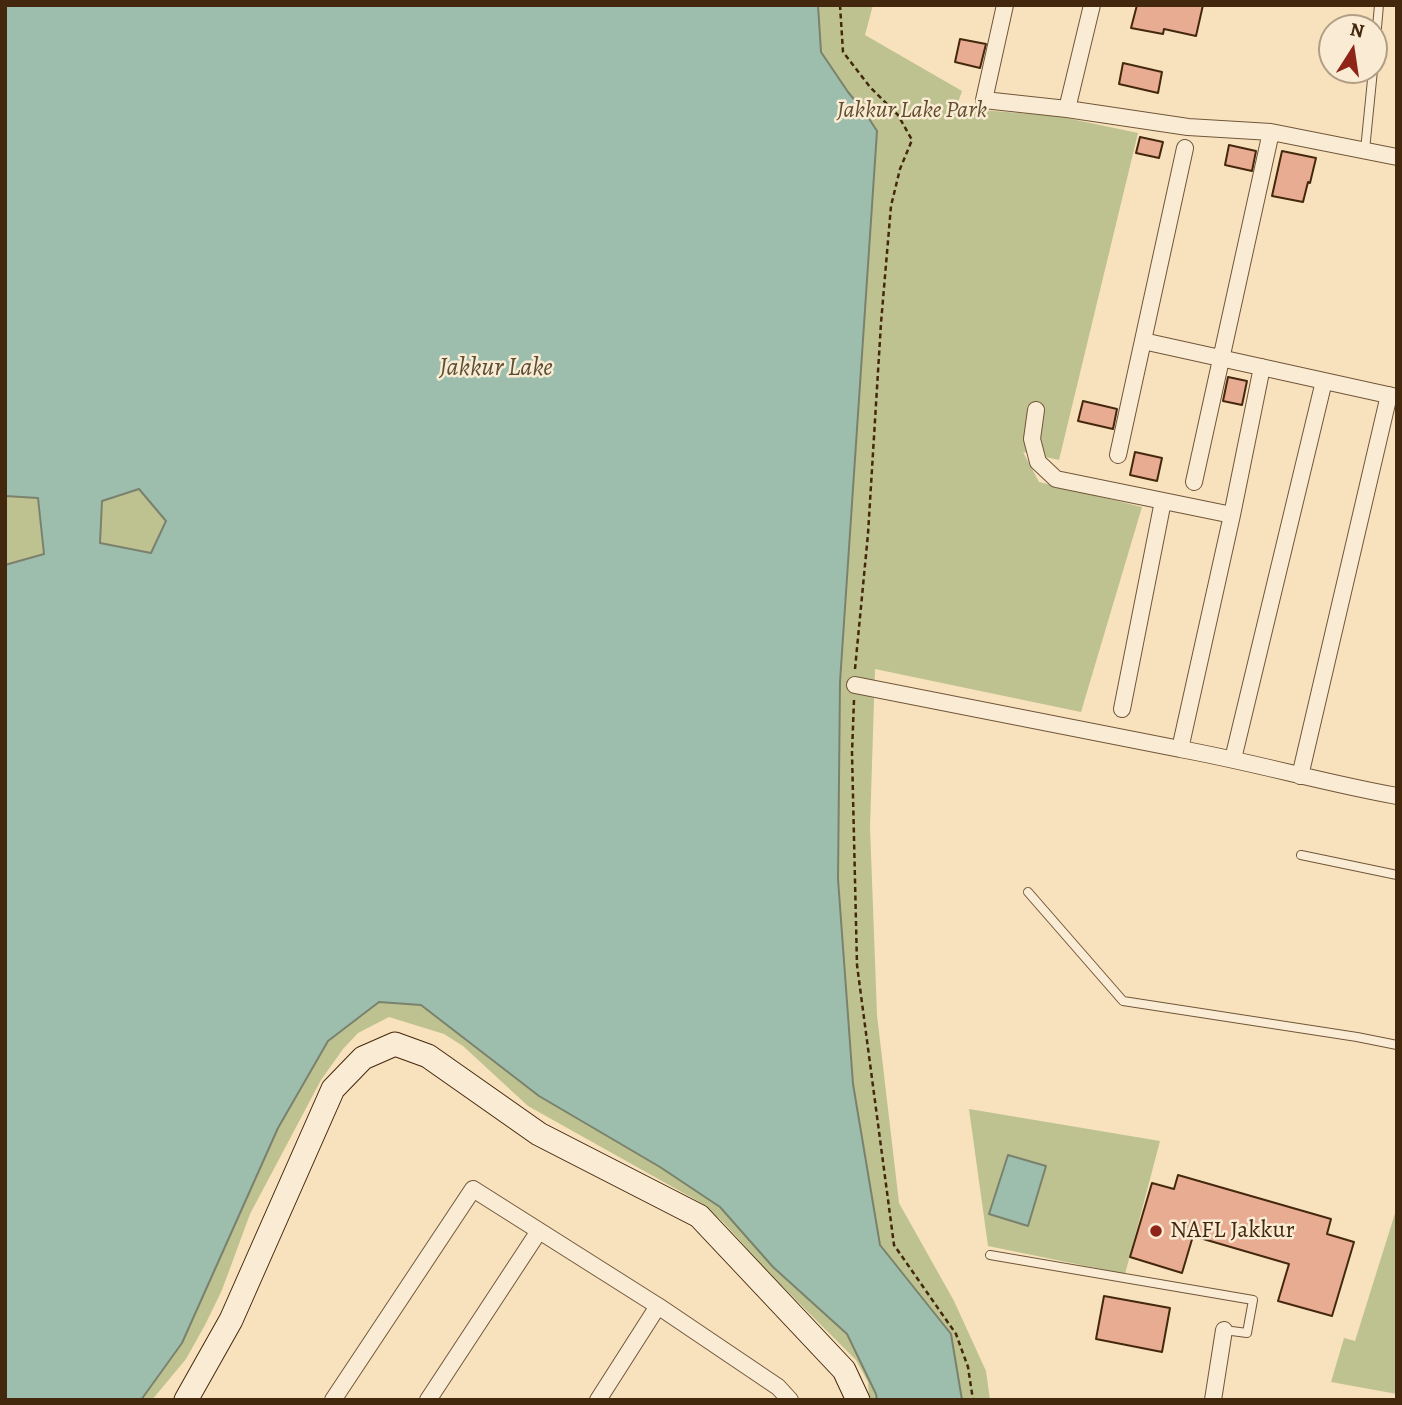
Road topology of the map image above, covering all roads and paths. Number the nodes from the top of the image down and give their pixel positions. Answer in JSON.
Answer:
{"nodes":[{"id":1,"x":1005,"y":5,"type":"edge"},
{"id":2,"x":1092,"y":5,"type":"edge"},
{"id":3,"x":1372,"y":84,"type":"edge"},
{"id":4,"x":1067,"y":109,"type":"junction"},
{"id":5,"x":1271,"y":132,"type":"junction"},
{"id":6,"x":1185,"y":148,"type":"dead end"},
{"id":7,"x":1365,"y":150,"type":"junction"},
{"id":8,"x":1397,"y":158,"type":"edge"},
{"id":9,"x":1143,"y":341,"type":"junction"},
{"id":10,"x":1222,"y":358,"type":"junction"},
{"id":11,"x":1262,"y":367,"type":"junction"},
{"id":12,"x":1324,"y":381,"type":"junction"},
{"id":13,"x":1393,"y":396,"type":"edge"},
{"id":14,"x":1036,"y":410,"type":"dead end"},
{"id":15,"x":1118,"y":455,"type":"dead end"},
{"id":16,"x":1194,"y":482,"type":"dead end"},
{"id":17,"x":1163,"y":501,"type":"junction"},
{"id":18,"x":1232,"y":515,"type":"junction"},
{"id":19,"x":855,"y":685,"type":"dead end"},
{"id":20,"x":1122,"y":709,"type":"dead end"},
{"id":21,"x":1180,"y":748,"type":"junction"},
{"id":22,"x":1234,"y":759,"type":"junction"},
{"id":23,"x":1300,"y":776,"type":"junction"},
{"id":24,"x":1397,"y":796,"type":"edge"},
{"id":25,"x":1301,"y":855,"type":"dead end"},
{"id":26,"x":1397,"y":875,"type":"edge"},
{"id":27,"x":1028,"y":892,"type":"dead end"},
{"id":28,"x":1397,"y":1045,"type":"edge"},
{"id":29,"x":539,"y":1231,"type":"junction"},
{"id":30,"x":989,"y":1255,"type":"dead end"},
{"id":31,"x":658,"y":1306,"type":"junction"},
{"id":32,"x":1224,"y":1330,"type":"joint"},
{"id":33,"x":774,"y":1393,"type":"edge"},
{"id":34,"x":186,"y":1400,"type":"edge"},
{"id":35,"x":334,"y":1400,"type":"edge"},
{"id":36,"x":428,"y":1400,"type":"edge"},
{"id":37,"x":598,"y":1400,"type":"edge"},
{"id":38,"x":790,"y":1400,"type":"edge"},
{"id":39,"x":858,"y":1400,"type":"edge"},
{"id":40,"x":1213,"y":1400,"type":"edge"}],
"edges":[{"from":1,"to":4,"type":"street"},
{"from":2,"to":4,"type":"street"},
{"from":3,"to":7,"type":"lane"},
{"from":4,"to":5,"type":"street"},
{"from":5,"to":7,"type":"street"},
{"from":5,"to":10,"type":"street"},
{"from":6,"to":9,"type":"street"},
{"from":7,"to":8,"type":"street"},
{"from":9,"to":10,"type":"street"},
{"from":9,"to":15,"type":"street"},
{"from":10,"to":11,"type":"street"},
{"from":10,"to":16,"type":"street"},
{"from":11,"to":12,"type":"street"},
{"from":11,"to":18,"type":"street"},
{"from":12,"to":13,"type":"street"},
{"from":12,"to":22,"type":"street"},
{"from":13,"to":23,"type":"street"},
{"from":14,"to":17,"type":"street"},
{"from":17,"to":18,"type":"street"},
{"from":17,"to":20,"type":"street"},
{"from":18,"to":21,"type":"street"},
{"from":19,"to":21,"type":"street"},
{"from":21,"to":22,"type":"street"},
{"from":22,"to":23,"type":"street"},
{"from":23,"to":24,"type":"street"},
{"from":25,"to":26,"type":"lane"},
{"from":27,"to":28,"type":"lane"},
{"from":29,"to":31,"type":"street"},
{"from":29,"to":35,"type":"street"},
{"from":29,"to":36,"type":"street"},
{"from":30,"to":32,"type":"lane"},
{"from":31,"to":33,"type":"street"},
{"from":31,"to":37,"type":"street"},
{"from":32,"to":40,"type":"street"},
{"from":33,"to":38,"type":"street"},
{"from":34,"to":39,"type":"street"}]}
